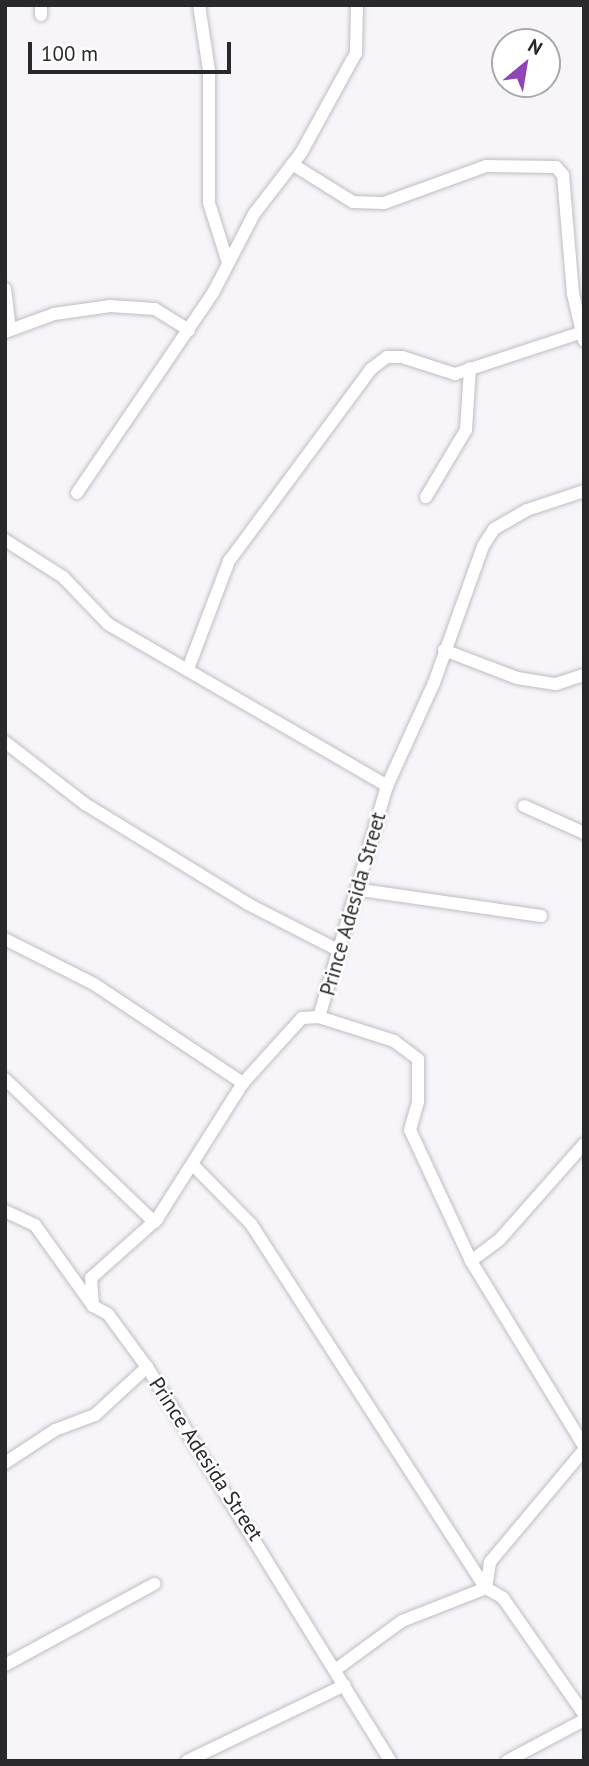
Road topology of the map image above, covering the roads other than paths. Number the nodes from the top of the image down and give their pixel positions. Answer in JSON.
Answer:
{"nodes":[{"id":1,"x":199,"y":5,"type":"edge"},
{"id":2,"x":357,"y":5,"type":"edge"},
{"id":3,"x":292,"y":164,"type":"junction"},
{"id":4,"x":228,"y":263,"type":"junction"},
{"id":5,"x":5,"y":289,"type":"edge"},
{"id":6,"x":189,"y":330,"type":"junction"},
{"id":7,"x":7,"y":331,"type":"edge"},
{"id":8,"x":582,"y":337,"type":"edge"},
{"id":9,"x":470,"y":368,"type":"junction"},
{"id":10,"x":584,"y":491,"type":"edge"},
{"id":11,"x":77,"y":493,"type":"dead end"},
{"id":12,"x":426,"y":497,"type":"dead end"},
{"id":13,"x":5,"y":540,"type":"edge"},
{"id":14,"x":444,"y":650,"type":"junction"},
{"id":15,"x":188,"y":669,"type":"junction"},
{"id":16,"x":584,"y":675,"type":"edge"},
{"id":17,"x":5,"y":742,"type":"edge"},
{"id":18,"x":387,"y":786,"type":"junction"},
{"id":19,"x":524,"y":806,"type":"dead end"},
{"id":20,"x":584,"y":833,"type":"edge"},
{"id":21,"x":361,"y":890,"type":"junction"},
{"id":22,"x":541,"y":916,"type":"dead end"},
{"id":23,"x":5,"y":939,"type":"edge"},
{"id":24,"x":340,"y":951,"type":"junction"},
{"id":25,"x":319,"y":1017,"type":"junction"},
{"id":26,"x":5,"y":1079,"type":"edge"},
{"id":27,"x":243,"y":1083,"type":"junction"},
{"id":28,"x":584,"y":1144,"type":"edge"},
{"id":29,"x":195,"y":1167,"type":"junction"},
{"id":30,"x":5,"y":1211,"type":"edge"},
{"id":31,"x":154,"y":1222,"type":"junction"},
{"id":32,"x":471,"y":1261,"type":"junction"},
{"id":33,"x":93,"y":1307,"type":"junction"},
{"id":34,"x":147,"y":1367,"type":"junction"},
{"id":35,"x":584,"y":1448,"type":"edge"},
{"id":36,"x":5,"y":1463,"type":"edge"},
{"id":37,"x":154,"y":1584,"type":"dead end"},
{"id":38,"x":486,"y":1588,"type":"junction"},
{"id":39,"x":5,"y":1665,"type":"edge"},
{"id":40,"x":335,"y":1670,"type":"junction"},
{"id":41,"x":345,"y":1685,"type":"junction"},
{"id":42,"x":584,"y":1714,"type":"edge"},
{"id":43,"x":584,"y":1720,"type":"edge"},
{"id":44,"x":187,"y":1761,"type":"edge"},
{"id":45,"x":390,"y":1761,"type":"edge"},
{"id":46,"x":507,"y":1761,"type":"edge"}],
"edges":[{"from":1,"to":4,"type":"street"},
{"from":2,"to":3,"type":"street"},
{"from":3,"to":4,"type":"street"},
{"from":3,"to":8,"type":"street"},
{"from":4,"to":6,"type":"street"},
{"from":5,"to":7,"type":"street"},
{"from":6,"to":7,"type":"street"},
{"from":6,"to":11,"type":"street"},
{"from":8,"to":9,"type":"street"},
{"from":9,"to":12,"type":"street"},
{"from":9,"to":15,"type":"street"},
{"from":10,"to":14,"type":"street","name":"Prince Adesida Street"},
{"from":13,"to":15,"type":"street"},
{"from":14,"to":16,"type":"street"},
{"from":14,"to":18,"type":"street","name":"Prince Adesida Street"},
{"from":15,"to":18,"type":"street"},
{"from":17,"to":24,"type":"street"},
{"from":18,"to":21,"type":"street","name":"Prince Adesida Street"},
{"from":19,"to":20,"type":"street"},
{"from":21,"to":22,"type":"street"},
{"from":21,"to":24,"type":"street","name":"Prince Adesida Street"},
{"from":23,"to":27,"type":"street"},
{"from":24,"to":25,"type":"street","name":"Prince Adesida Street"},
{"from":25,"to":27,"type":"street","name":"Prince Adesida Street"},
{"from":25,"to":32,"type":"street"},
{"from":26,"to":31,"type":"street"},
{"from":27,"to":29,"type":"street","name":"Prince Adesida Street"},
{"from":28,"to":32,"type":"street"},
{"from":29,"to":31,"type":"street","name":"Prince Adesida Street"},
{"from":29,"to":38,"type":"street"},
{"from":30,"to":33,"type":"street"},
{"from":31,"to":33,"type":"street","name":"Prince Adesida Street"},
{"from":32,"to":35,"type":"street"},
{"from":33,"to":34,"type":"street","name":"Prince Adesida Street"},
{"from":34,"to":36,"type":"street"},
{"from":34,"to":40,"type":"street","name":"Prince Adesida Street"},
{"from":35,"to":38,"type":"street"},
{"from":37,"to":39,"type":"street"},
{"from":38,"to":40,"type":"street"},
{"from":38,"to":42,"type":"street"},
{"from":40,"to":41,"type":"street","name":"Prince Adesida Street"},
{"from":41,"to":44,"type":"street"},
{"from":41,"to":45,"type":"street","name":"Prince Adesida Street"},
{"from":43,"to":46,"type":"street"}]}
